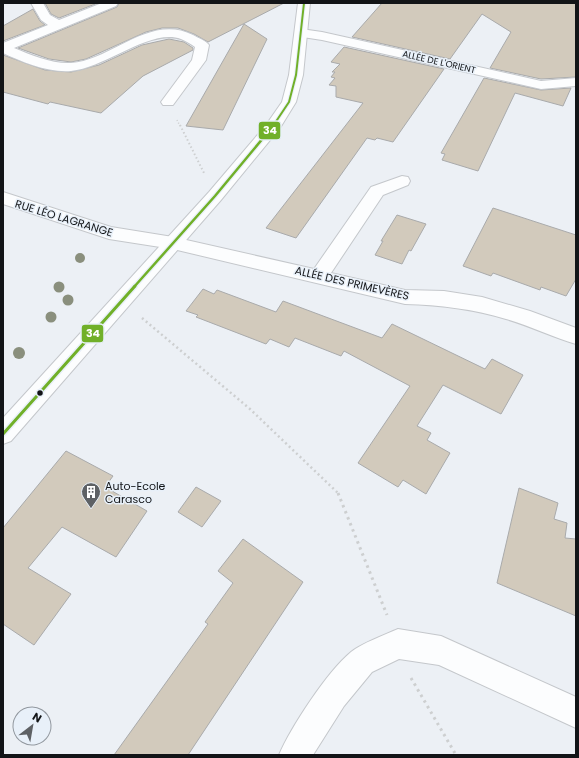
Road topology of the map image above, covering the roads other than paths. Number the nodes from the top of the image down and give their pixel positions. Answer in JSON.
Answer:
{"nodes":[{"id":1,"x":37,"y":3,"type":"edge"},
{"id":2,"x":112,"y":3,"type":"edge"},
{"id":3,"x":304,"y":3,"type":"edge"},
{"id":4,"x":59,"y":26,"type":"junction"},
{"id":5,"x":302,"y":33,"type":"junction"},
{"id":6,"x":4,"y":48,"type":"edge"},
{"id":7,"x":576,"y":82,"type":"edge"},
{"id":8,"x":168,"y":102,"type":"road end"},
{"id":9,"x":402,"y":181,"type":"dead end"},
{"id":10,"x":3,"y":198,"type":"edge"},
{"id":11,"x":173,"y":244,"type":"junction"},
{"id":12,"x":319,"y":276,"type":"junction"},
{"id":13,"x":576,"y":336,"type":"edge"},
{"id":14,"x":3,"y":434,"type":"edge"},
{"id":15,"x":576,"y":712,"type":"edge"},
{"id":16,"x":295,"y":755,"type":"edge"}],
"edges":[{"from":1,"to":4,"type":"street"},
{"from":2,"to":4,"type":"street"},
{"from":3,"to":5,"type":"street"},
{"from":4,"to":6,"type":"street"},
{"from":5,"to":7,"type":"street","name":"ALLÉE DE L'ORIENT"},
{"from":5,"to":11,"type":"street"},
{"from":6,"to":8,"type":"street"},
{"from":9,"to":12,"type":"street"},
{"from":10,"to":11,"type":"street","name":"RUE LÉO LAGRANGE"},
{"from":11,"to":12,"type":"street","name":"ALLÉE DES PRIMEVÈRES"},
{"from":11,"to":14,"type":"street"},
{"from":12,"to":13,"type":"street","name":"ALLÉE DES PRIMEVÈRES"},
{"from":15,"to":16,"type":"street"}]}
